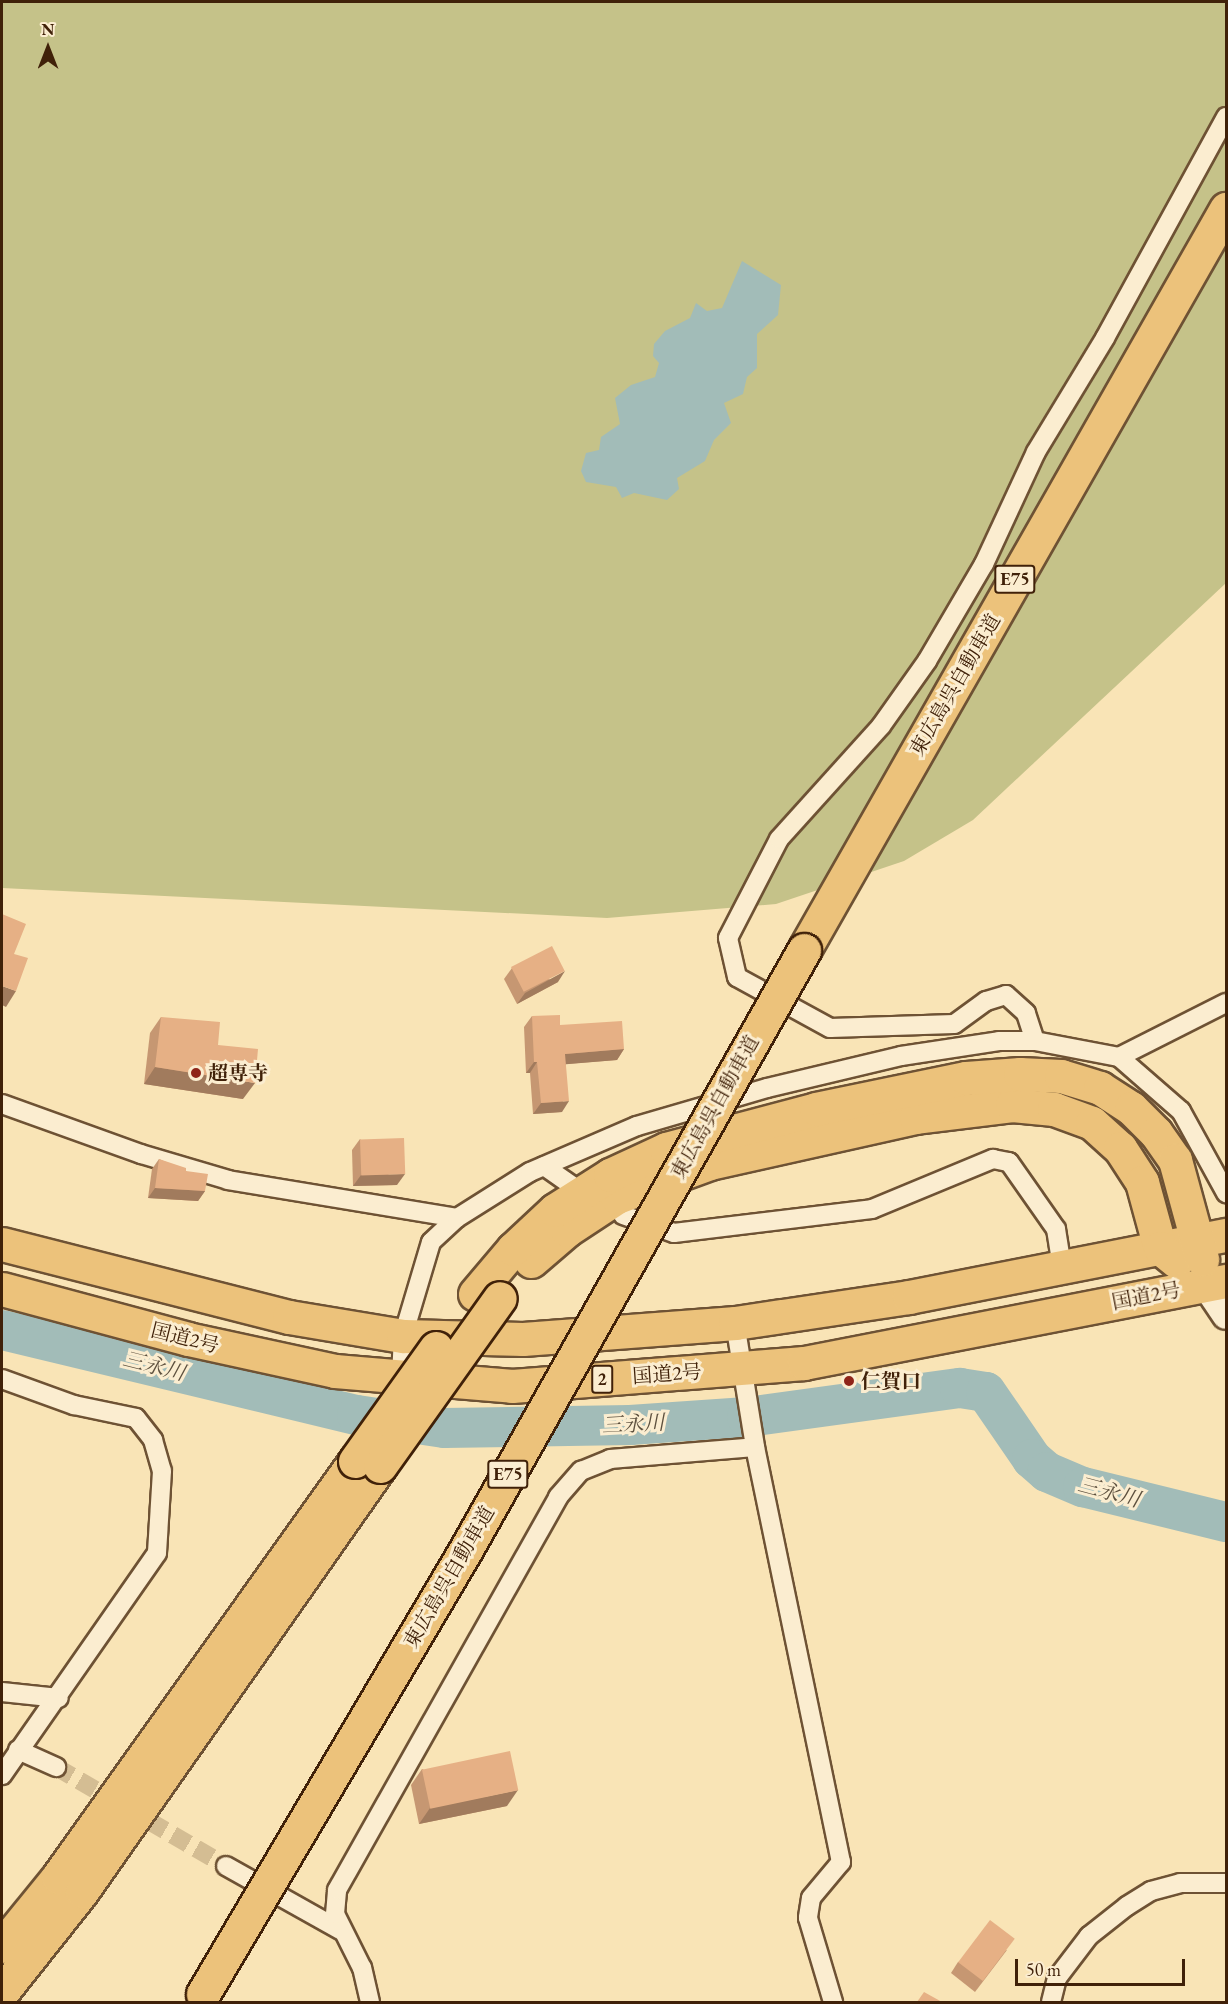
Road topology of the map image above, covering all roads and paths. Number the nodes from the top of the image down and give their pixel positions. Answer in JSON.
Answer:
{"nodes":[{"id":1,"x":1227,"y":117,"type":"edge"},
{"id":2,"x":1227,"y":209,"type":"edge"},
{"id":3,"x":1227,"y":1003,"type":"edge"},
{"id":4,"x":1035,"y":1041,"type":"junction"},
{"id":5,"x":1119,"y":1057,"type":"junction"},
{"id":6,"x":2,"y":1104,"type":"edge"},
{"id":7,"x":544,"y":1166,"type":"junction"},
{"id":8,"x":571,"y":1185,"type":"dead end"},
{"id":9,"x":1227,"y":1193,"type":"edge"},
{"id":10,"x":622,"y":1215,"type":"dead end"},
{"id":11,"x":457,"y":1218,"type":"junction"},
{"id":12,"x":1213,"y":1237,"type":"edge"},
{"id":13,"x":2,"y":1244,"type":"edge"},
{"id":14,"x":1160,"y":1248,"type":"junction"},
{"id":15,"x":1062,"y":1267,"type":"junction"},
{"id":16,"x":1216,"y":1283,"type":"edge"},
{"id":17,"x":2,"y":1289,"type":"edge"},
{"id":18,"x":488,"y":1296,"type":"junction"},
{"id":19,"x":1227,"y":1316,"type":"edge"},
{"id":20,"x":735,"y":1323,"type":"junction"},
{"id":21,"x":403,"y":1336,"type":"junction"},
{"id":22,"x":744,"y":1369,"type":"junction"},
{"id":23,"x":401,"y":1377,"type":"junction"},
{"id":24,"x":2,"y":1379,"type":"edge"},
{"id":25,"x":755,"y":1447,"type":"junction"},
{"id":26,"x":368,"y":1464,"type":"junction"},
{"id":27,"x":2,"y":1692,"type":"edge"},
{"id":28,"x":59,"y":1698,"type":"junction"},
{"id":29,"x":18,"y":1750,"type":"junction"},
{"id":30,"x":56,"y":1767,"type":"tunnel mouth"},
{"id":31,"x":2,"y":1775,"type":"edge"},
{"id":32,"x":226,"y":1866,"type":"tunnel mouth"},
{"id":33,"x":1227,"y":1883,"type":"edge"},
{"id":34,"x":340,"y":1930,"type":"junction"},
{"id":35,"x":2,"y":1946,"type":"edge"},
{"id":36,"x":2,"y":1992,"type":"edge"},
{"id":37,"x":200,"y":2000,"type":"edge"},
{"id":38,"x":370,"y":2002,"type":"edge"},
{"id":39,"x":833,"y":2002,"type":"edge"},
{"id":40,"x":1051,"y":2002,"type":"edge"}],
"edges":[{"from":1,"to":4,"type":"street"},
{"from":2,"to":37,"type":"highway","name":"東広島呉自動車道","number":"E75","bridge":true},
{"from":3,"to":5,"type":"street"},
{"from":4,"to":5,"type":"street"},
{"from":4,"to":7,"type":"street"},
{"from":5,"to":9,"type":"street"},
{"from":6,"to":11,"type":"street"},
{"from":7,"to":8,"type":"street"},
{"from":7,"to":11,"type":"street"},
{"from":10,"to":15,"type":"street"},
{"from":11,"to":21,"type":"street"},
{"from":12,"to":14,"type":"highway"},
{"from":12,"to":16,"type":"highway"},
{"from":12,"to":18,"type":"highway"},
{"from":13,"to":21,"type":"highway"},
{"from":14,"to":15,"type":"highway"},
{"from":14,"to":16,"type":"highway"},
{"from":14,"to":18,"type":"highway"},
{"from":15,"to":20,"type":"highway"},
{"from":16,"to":19,"type":"main road"},
{"from":16,"to":22,"type":"highway","name":"国道2号","number":"2"},
{"from":17,"to":23,"type":"highway","name":"国道2号","number":"2"},
{"from":18,"to":26,"type":"highway","bridge":true},
{"from":20,"to":21,"type":"highway"},
{"from":20,"to":22,"type":"street"},
{"from":21,"to":23,"type":"street"},
{"from":22,"to":23,"type":"highway","name":"国道2号","number":"2"},
{"from":22,"to":25,"type":"street"},
{"from":24,"to":28,"type":"street"},
{"from":25,"to":34,"type":"street"},
{"from":25,"to":39,"type":"street"},
{"from":26,"to":35,"type":"highway"},
{"from":26,"to":36,"type":"highway"},
{"from":27,"to":28,"type":"street"},
{"from":28,"to":29,"type":"street"},
{"from":29,"to":30,"type":"street"},
{"from":29,"to":31,"type":"street"},
{"from":32,"to":34,"type":"street"},
{"from":33,"to":40,"type":"street"},
{"from":34,"to":38,"type":"street"}]}
